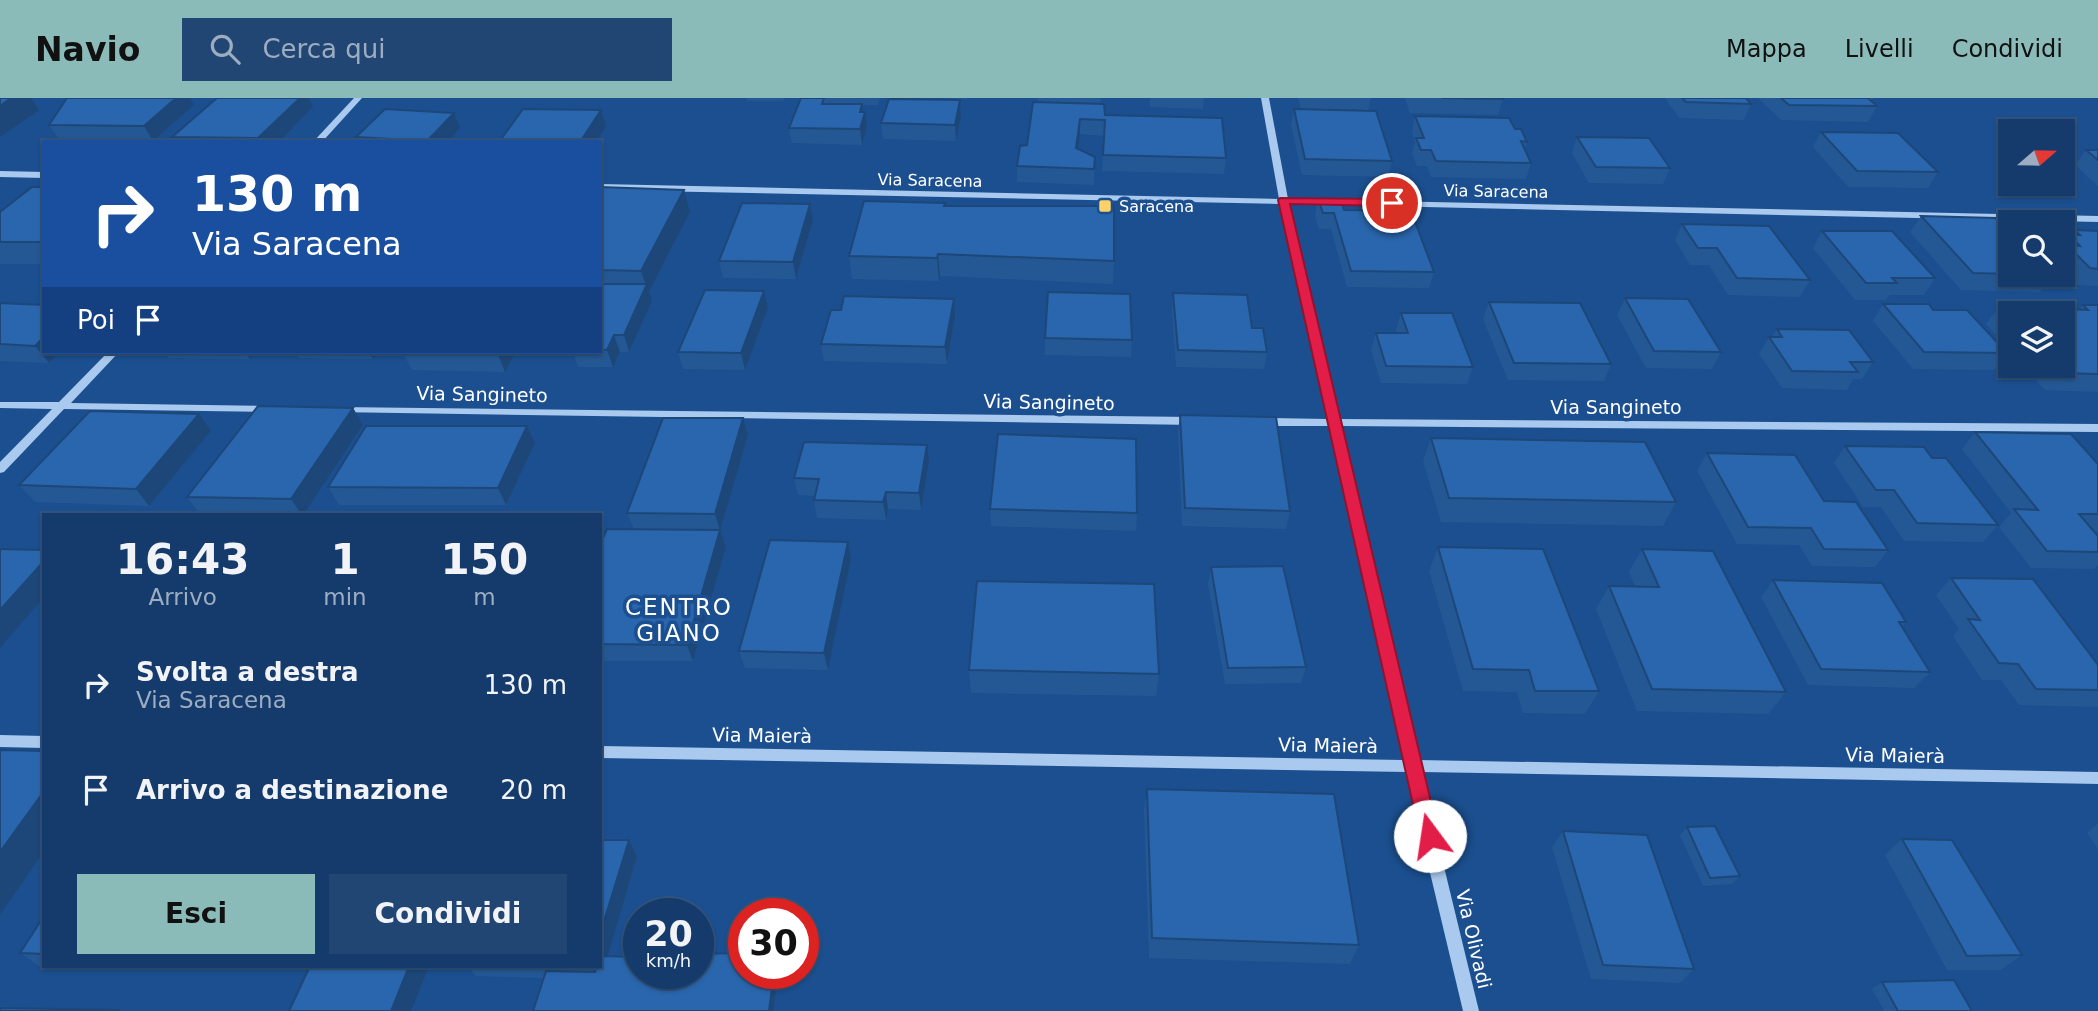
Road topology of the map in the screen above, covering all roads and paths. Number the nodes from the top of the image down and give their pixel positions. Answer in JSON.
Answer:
{"nodes":[{"id":1,"x":358,"y":98,"type":"edge"},
{"id":2,"x":1265,"y":98,"type":"edge"},
{"id":3,"x":319,"y":140,"type":"edge"},
{"id":4,"x":0,"y":174,"type":"edge"},
{"id":5,"x":42,"y":175,"type":"edge"},
{"id":6,"x":602,"y":187,"type":"edge"},
{"id":7,"x":1284,"y":200,"type":"junction"},
{"id":8,"x":2098,"y":219,"type":"edge"},
{"id":9,"x":112,"y":354,"type":"edge"},
{"id":10,"x":0,"y":405,"type":"edge"},
{"id":11,"x":61,"y":406,"type":"junction"},
{"id":12,"x":282,"y":409,"type":"edge"},
{"id":13,"x":324,"y":410,"type":"edge"},
{"id":14,"x":1210,"y":421,"type":"edge"},
{"id":15,"x":1252,"y":422,"type":"edge"},
{"id":16,"x":1335,"y":423,"type":"junction"},
{"id":17,"x":2098,"y":428,"type":"edge"},
{"id":18,"x":0,"y":469,"type":"edge"},
{"id":19,"x":0,"y":741,"type":"edge"},
{"id":20,"x":42,"y":742,"type":"edge"},
{"id":21,"x":602,"y":752,"type":"edge"},
{"id":22,"x":1412,"y":766,"type":"junction"},
{"id":23,"x":2098,"y":778,"type":"edge"},
{"id":24,"x":1471,"y":1011,"type":"edge"}],
"edges":[{"from":1,"to":3,"type":"street"},
{"from":2,"to":7,"type":"street","name":"Via Olivadi"},
{"from":4,"to":5,"type":"street"},
{"from":6,"to":7,"type":"street","name":"Via Saracena"},
{"from":7,"to":8,"type":"street","name":"Via Saracena"},
{"from":7,"to":16,"type":"street","name":"Via Olivadi"},
{"from":9,"to":11,"type":"street"},
{"from":10,"to":11,"type":"street"},
{"from":11,"to":12,"type":"street"},
{"from":11,"to":18,"type":"street"},
{"from":13,"to":14,"type":"street","name":"Via Sangineto"},
{"from":15,"to":16,"type":"street","name":"Via Sangineto"},
{"from":16,"to":17,"type":"street","name":"Via Sangineto"},
{"from":16,"to":22,"type":"street","name":"Via Olivadi"},
{"from":19,"to":20,"type":"street"},
{"from":21,"to":22,"type":"street","name":"Via Maierà"},
{"from":22,"to":23,"type":"street","name":"Via Maierà"},
{"from":22,"to":24,"type":"street","name":"Via Olivadi"}]}
